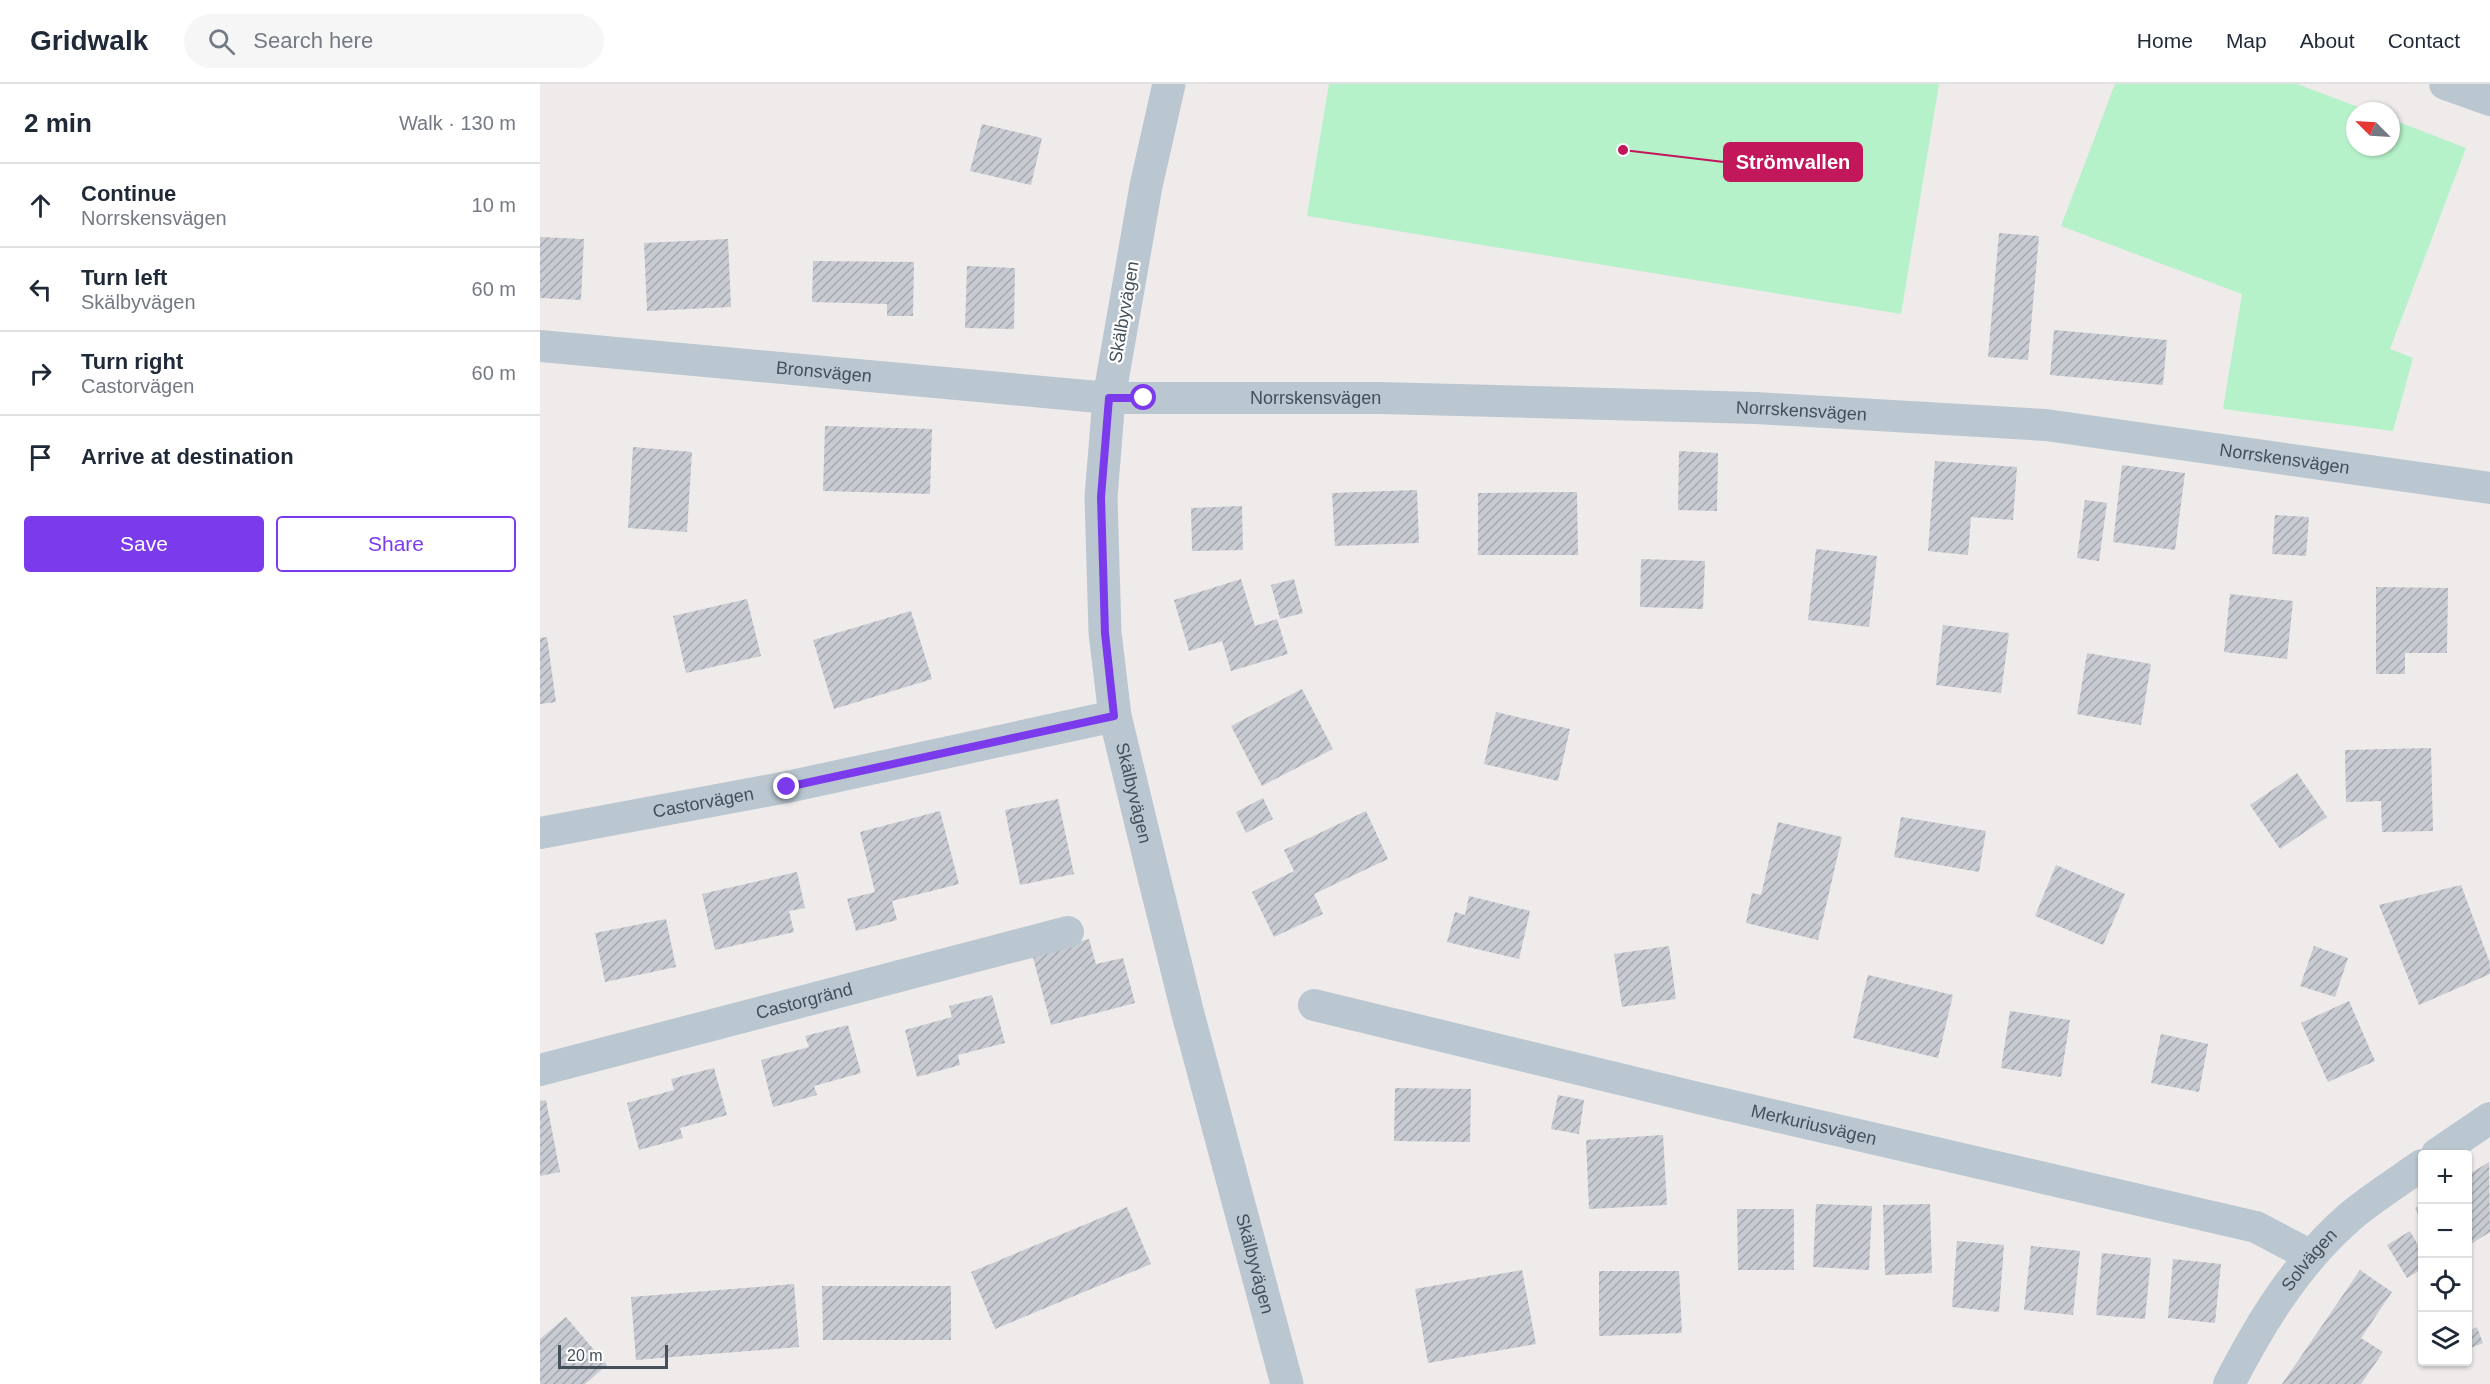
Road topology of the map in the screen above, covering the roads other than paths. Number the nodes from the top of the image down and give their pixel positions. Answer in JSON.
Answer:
{"nodes":[{"id":1,"x":1169,"y":84,"type":"edge"},
{"id":2,"x":2445,"y":84,"type":"edge"},
{"id":3,"x":2490,"y":100,"type":"edge"},
{"id":4,"x":540,"y":346,"type":"edge"},
{"id":5,"x":1109,"y":398,"type":"junction"},
{"id":6,"x":2490,"y":488,"type":"edge"},
{"id":7,"x":1114,"y":716,"type":"junction"},
{"id":8,"x":540,"y":833,"type":"edge"},
{"id":9,"x":1068,"y":932,"type":"dead end"},
{"id":10,"x":1314,"y":1005,"type":"dead end"},
{"id":11,"x":540,"y":1070,"type":"edge"},
{"id":12,"x":2490,"y":1118,"type":"edge"},
{"id":13,"x":2444,"y":1150,"type":"edge"},
{"id":14,"x":2418,"y":1168,"type":"edge"},
{"id":15,"x":2311,"y":1256,"type":"junction"},
{"id":16,"x":1287,"y":1384,"type":"edge"},
{"id":17,"x":2229,"y":1384,"type":"edge"}],
"edges":[{"from":1,"to":5,"type":"street","name":"Skälbyvägen"},
{"from":2,"to":3,"type":"street"},
{"from":4,"to":5,"type":"street","name":"Bronsvägen"},
{"from":5,"to":6,"type":"street","name":"Norrskensvägen"},
{"from":5,"to":7,"type":"street","name":"Skälbyvägen"},
{"from":7,"to":8,"type":"street","name":"Castorvägen"},
{"from":7,"to":16,"type":"street","name":"Skälbyvägen"},
{"from":9,"to":11,"type":"street","name":"Castorgränd"},
{"from":10,"to":15,"type":"street","name":"Merkuriusvägen"},
{"from":12,"to":13,"type":"street"},
{"from":14,"to":15,"type":"street","name":"Solvägen"},
{"from":15,"to":17,"type":"street","name":"Solvägen"}]}
